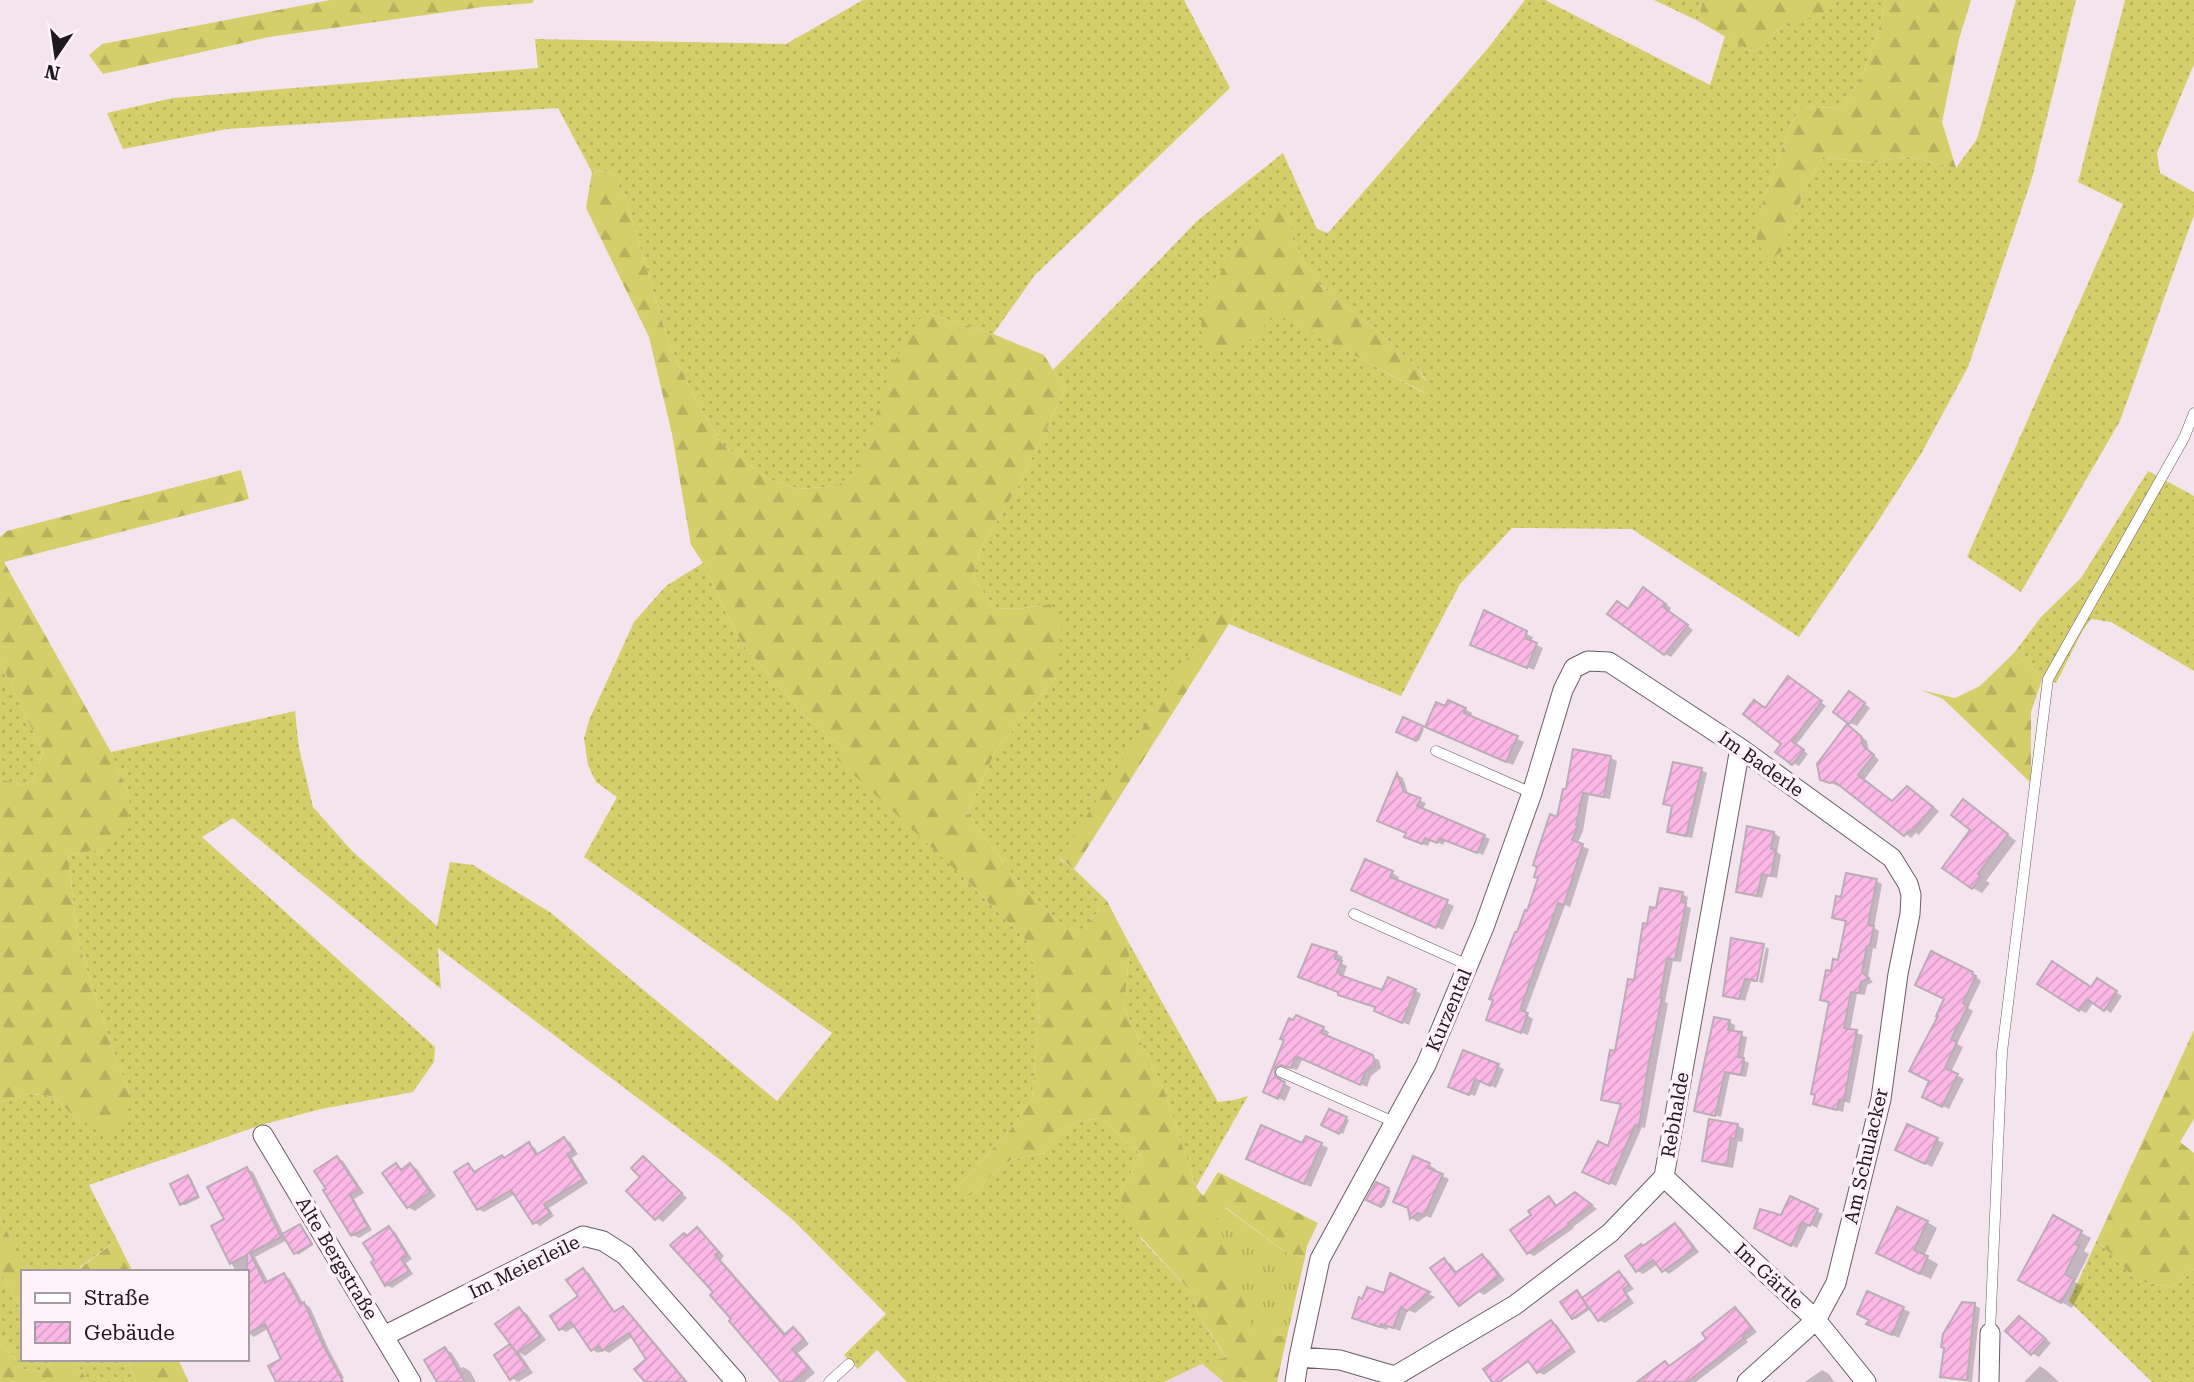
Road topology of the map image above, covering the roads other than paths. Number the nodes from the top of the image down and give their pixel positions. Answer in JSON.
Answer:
{"nodes":[{"id":1,"x":2194,"y":413,"type":"edge"},
{"id":2,"x":1588,"y":661,"type":"joint"},
{"id":3,"x":1740,"y":748,"type":"junction"},
{"id":4,"x":1436,"y":751,"type":"dead end"},
{"id":5,"x":1532,"y":793,"type":"junction"},
{"id":6,"x":1911,"y":895,"type":"joint"},
{"id":7,"x":1354,"y":914,"type":"dead end"},
{"id":8,"x":1468,"y":965,"type":"junction"},
{"id":9,"x":1281,"y":1072,"type":"dead end"},
{"id":10,"x":1394,"y":1122,"type":"junction"},
{"id":11,"x":263,"y":1135,"type":"dead end"},
{"id":12,"x":1664,"y":1177,"type":"junction"},
{"id":13,"x":1816,"y":1321,"type":"junction"},
{"id":14,"x":1990,"y":1333,"type":"joint"},
{"id":15,"x":384,"y":1336,"type":"junction"},
{"id":16,"x":1298,"y":1357,"type":"junction"},
{"id":17,"x":849,"y":1364,"type":"dead end"},
{"id":18,"x":1397,"y":1379,"type":"edge"},
{"id":19,"x":411,"y":1382,"type":"edge"},
{"id":20,"x":736,"y":1382,"type":"edge"},
{"id":21,"x":829,"y":1382,"type":"edge"},
{"id":22,"x":1295,"y":1382,"type":"edge"},
{"id":23,"x":1747,"y":1382,"type":"edge"},
{"id":24,"x":1866,"y":1382,"type":"edge"},
{"id":25,"x":1989,"y":1382,"type":"edge"}],
"edges":[{"from":1,"to":14,"type":"lane"},
{"from":2,"to":3,"type":"street","name":"Im Baderle"},
{"from":2,"to":5,"type":"street","name":"Kurzental"},
{"from":3,"to":6,"type":"street","name":"Im Baderle"},
{"from":3,"to":12,"type":"street","name":"Rebhalde"},
{"from":4,"to":5,"type":"lane"},
{"from":5,"to":8,"type":"street","name":"Kurzental"},
{"from":6,"to":13,"type":"street","name":"Am Schulacker"},
{"from":7,"to":8,"type":"lane"},
{"from":8,"to":10,"type":"street","name":"Kurzental"},
{"from":9,"to":10,"type":"lane"},
{"from":10,"to":16,"type":"street","name":"Kurzental"},
{"from":11,"to":15,"type":"street","name":"Alte Bergstraße"},
{"from":12,"to":13,"type":"street","name":"Im Gärtle"},
{"from":12,"to":18,"type":"street","name":"Rebhalde"},
{"from":13,"to":23,"type":"street","name":"Am Schulacker"},
{"from":13,"to":24,"type":"street","name":"Im Gärtle"},
{"from":14,"to":25,"type":"street"},
{"from":15,"to":19,"type":"street","name":"Alte Bergstraße"},
{"from":15,"to":20,"type":"street","name":"Im Meierleile"},
{"from":16,"to":18,"type":"street","name":"Rebhalde"},
{"from":16,"to":22,"type":"street","name":"Kurzental"},
{"from":17,"to":21,"type":"lane"}]}
